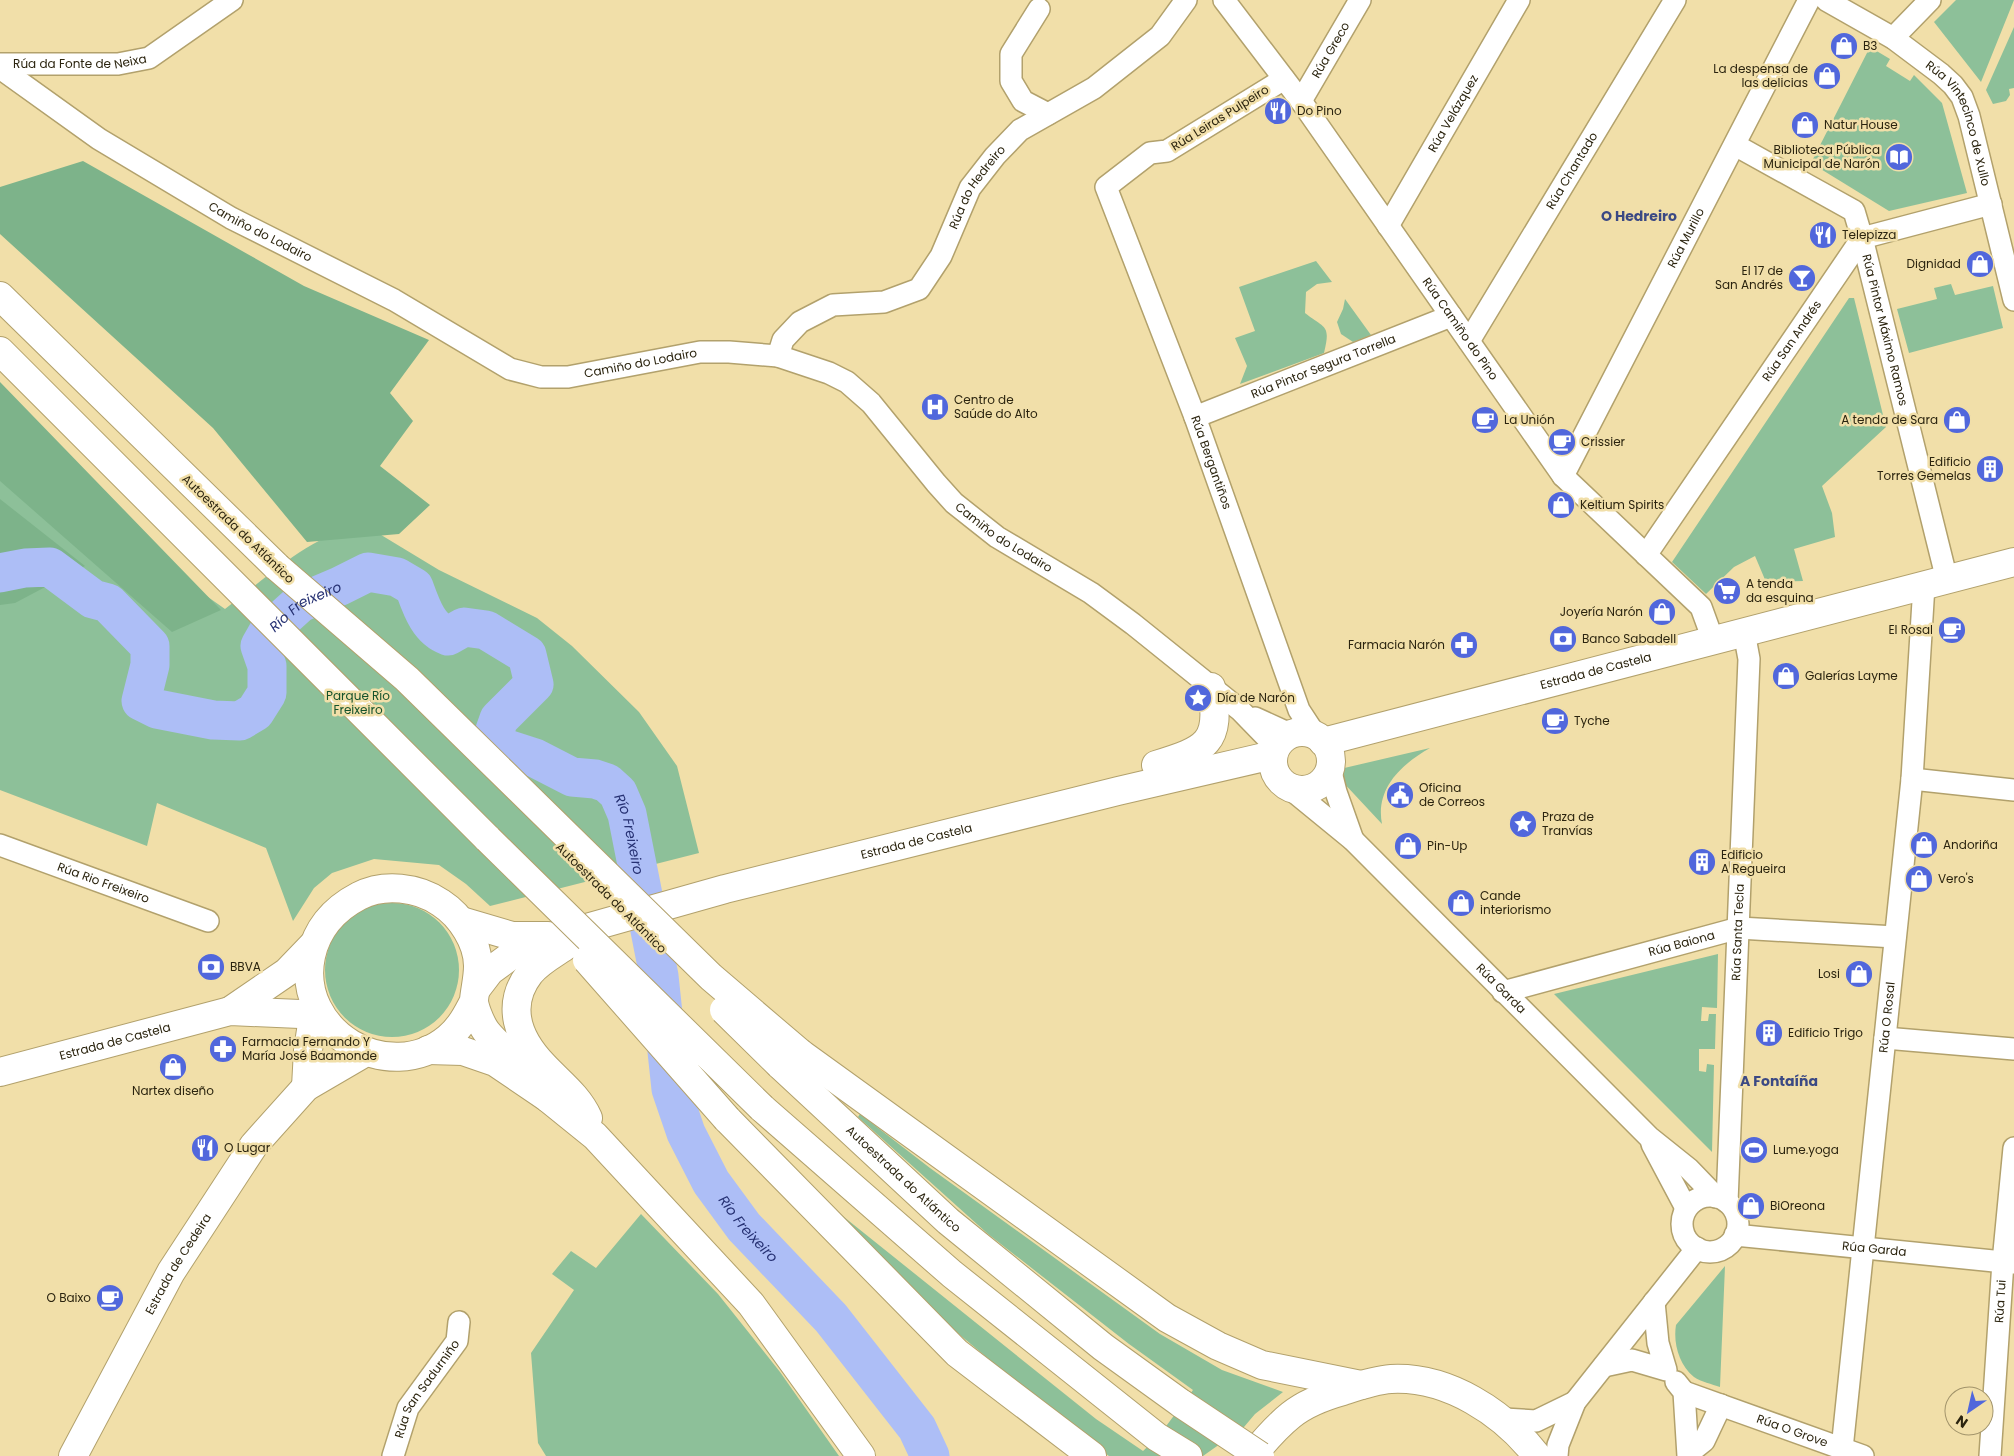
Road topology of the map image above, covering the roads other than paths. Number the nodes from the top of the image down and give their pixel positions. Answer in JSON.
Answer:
{"nodes":[{"id":1,"x":232,"y":0,"type":"edge"},
{"id":2,"x":1186,"y":0,"type":"edge"},
{"id":3,"x":1224,"y":0,"type":"edge"},
{"id":4,"x":1360,"y":0,"type":"edge"},
{"id":5,"x":1518,"y":0,"type":"edge"},
{"id":6,"x":1675,"y":0,"type":"edge"},
{"id":7,"x":1809,"y":0,"type":"edge"},
{"id":8,"x":1826,"y":0,"type":"edge"},
{"id":9,"x":1930,"y":0,"type":"edge"},
{"id":10,"x":1038,"y":9,"type":"dead end"},
{"id":11,"x":1893,"y":38,"type":"junction"},
{"id":12,"x":0,"y":64,"type":"edge"},
{"id":13,"x":0,"y":68,"type":"edge"},
{"id":14,"x":1284,"y":79,"type":"junction"},
{"id":15,"x":1301,"y":101,"type":"junction"},
{"id":16,"x":1048,"y":114,"type":"junction"},
{"id":17,"x":1736,"y":144,"type":"junction"},
{"id":18,"x":1106,"y":187,"type":"joint"},
{"id":19,"x":1990,"y":204,"type":"junction"},
{"id":20,"x":1388,"y":226,"type":"junction"},
{"id":21,"x":1862,"y":238,"type":"junction"},
{"id":22,"x":0,"y":296,"type":"edge"},
{"id":23,"x":2014,"y":300,"type":"edge"},
{"id":24,"x":1451,"y":316,"type":"junction"},
{"id":25,"x":1469,"y":341,"type":"junction"},
{"id":26,"x":0,"y":351,"type":"edge"},
{"id":27,"x":778,"y":356,"type":"junction"},
{"id":28,"x":1194,"y":417,"type":"junction"},
{"id":29,"x":1563,"y":476,"type":"junction"},
{"id":30,"x":1646,"y":555,"type":"junction"},
{"id":31,"x":2014,"y":562,"type":"edge"},
{"id":32,"x":1936,"y":583,"type":"junction"},
{"id":33,"x":1744,"y":632,"type":"junction"},
{"id":34,"x":1712,"y":640,"type":"junction"},
{"id":35,"x":1211,"y":687,"type":"junction"},
{"id":36,"x":1302,"y":747,"type":"junction"},
{"id":37,"x":1912,"y":779,"type":"junction"},
{"id":38,"x":1287,"y":786,"type":"junction"},
{"id":39,"x":1118,"y":790,"type":"junction"},
{"id":40,"x":2014,"y":790,"type":"edge"},
{"id":41,"x":488,"y":839,"type":"junction"},
{"id":42,"x":1353,"y":840,"type":"junction"},
{"id":43,"x":0,"y":845,"type":"edge"},
{"id":44,"x":208,"y":921,"type":"dead end"},
{"id":45,"x":461,"y":921,"type":"junction"},
{"id":46,"x":592,"y":928,"type":"junction"},
{"id":47,"x":1738,"y":928,"type":"junction"},
{"id":48,"x":562,"y":935,"type":"junction"},
{"id":49,"x":1895,"y":937,"type":"junction"},
{"id":50,"x":313,"y":945,"type":"junction"},
{"id":51,"x":1503,"y":992,"type":"junction"},
{"id":52,"x":475,"y":994,"type":"junction"},
{"id":53,"x":230,"y":1011,"type":"junction"},
{"id":54,"x":262,"y":1012,"type":"junction"},
{"id":55,"x":319,"y":1017,"type":"junction"},
{"id":56,"x":1885,"y":1038,"type":"junction"},
{"id":57,"x":2014,"y":1049,"type":"edge"},
{"id":58,"x":308,"y":1050,"type":"junction"},
{"id":59,"x":428,"y":1050,"type":"junction"},
{"id":60,"x":366,"y":1052,"type":"junction"},
{"id":61,"x":790,"y":1059,"type":"junction"},
{"id":62,"x":0,"y":1072,"type":"edge"},
{"id":63,"x":306,"y":1087,"type":"junction"},
{"id":64,"x":548,"y":1098,"type":"junction"},
{"id":65,"x":595,"y":1136,"type":"junction"},
{"id":66,"x":1648,"y":1137,"type":"junction"},
{"id":67,"x":2014,"y":1148,"type":"edge"},
{"id":68,"x":1722,"y":1199,"type":"junction"},
{"id":69,"x":1686,"y":1208,"type":"junction"},
{"id":70,"x":1735,"y":1235,"type":"junction"},
{"id":71,"x":1697,"y":1248,"type":"junction"},
{"id":72,"x":1863,"y":1248,"type":"junction"},
{"id":73,"x":2009,"y":1263,"type":"edge"},
{"id":74,"x":1654,"y":1302,"type":"junction"},
{"id":75,"x":459,"y":1322,"type":"dead end"},
{"id":76,"x":1632,"y":1360,"type":"junction"},
{"id":77,"x":1604,"y":1366,"type":"junction"},
{"id":78,"x":1666,"y":1370,"type":"junction"},
{"id":79,"x":1361,"y":1385,"type":"junction"},
{"id":80,"x":1684,"y":1392,"type":"junction"},
{"id":81,"x":1575,"y":1402,"type":"junction"},
{"id":82,"x":1721,"y":1405,"type":"junction"},
{"id":83,"x":1504,"y":1419,"type":"junction"},
{"id":84,"x":1842,"y":1449,"type":"junction"},
{"id":85,"x":1688,"y":1454,"type":"edge"},
{"id":86,"x":73,"y":1456,"type":"edge"},
{"id":87,"x":393,"y":1456,"type":"edge"},
{"id":88,"x":861,"y":1456,"type":"edge"},
{"id":89,"x":1092,"y":1456,"type":"edge"},
{"id":90,"x":1188,"y":1456,"type":"edge"},
{"id":91,"x":1252,"y":1456,"type":"edge"},
{"id":92,"x":1260,"y":1456,"type":"edge"},
{"id":93,"x":1537,"y":1456,"type":"edge"},
{"id":94,"x":1557,"y":1456,"type":"edge"},
{"id":95,"x":1862,"y":1456,"type":"edge"},
{"id":96,"x":1990,"y":1456,"type":"edge"}],
"edges":[{"from":1,"to":12,"type":"street","name":"Rúa da Fonte de Neixa"},
{"from":2,"to":16,"type":"street","name":"Rúa do Hedreiro"},
{"from":3,"to":14,"type":"street","name":"Rúa Camiño do Pino"},
{"from":4,"to":15,"type":"street","name":"Rúa Greco"},
{"from":5,"to":20,"type":"street","name":"Rúa Velázquez"},
{"from":6,"to":25,"type":"street","name":"Rúa Chantado"},
{"from":7,"to":17,"type":"street","name":"Rúa Murillo"},
{"from":8,"to":11,"type":"street","name":"Rúa Vintecinco de Xullo"},
{"from":9,"to":11,"type":"street"},
{"from":10,"to":16,"type":"street"},
{"from":11,"to":19,"type":"street","name":"Rúa Vintecinco de Xullo"},
{"from":13,"to":27,"type":"street","name":"Camiño do Lodairo"},
{"from":14,"to":15,"type":"street","name":"Rúa Camiño do Pino"},
{"from":14,"to":18,"type":"street","name":"Rúa Leiras Pulpeiro"},
{"from":15,"to":20,"type":"street","name":"Rúa Camiño do Pino"},
{"from":16,"to":27,"type":"street","name":"Rúa do Hedreiro"},
{"from":17,"to":21,"type":"street","name":"Rúa Pintor Máximo Ramos"},
{"from":17,"to":29,"type":"street","name":"Rúa Murillo"},
{"from":18,"to":28,"type":"street","name":"Rúa Bergantiños"},
{"from":19,"to":21,"type":"street"},
{"from":19,"to":23,"type":"street","name":"Rúa Vintecinco de Xullo"},
{"from":20,"to":24,"type":"street","name":"Rúa Camiño do Pino"},
{"from":21,"to":30,"type":"street","name":"Rúa San Andrés"},
{"from":21,"to":32,"type":"street","name":"Rúa Pintor Máximo Ramos"},
{"from":22,"to":61,"type":"main road","name":"Autoestrada do Atlántico","bridge":true},
{"from":24,"to":25,"type":"street","name":"Rúa Camiño do Pino"},
{"from":24,"to":28,"type":"street","name":"Rúa Pintor Segura Torrella"},
{"from":25,"to":29,"type":"street","name":"Rúa Camiño do Pino"},
{"from":26,"to":41,"type":"main road"},
{"from":27,"to":35,"type":"street","name":"Camiño do Lodairo"},
{"from":28,"to":36,"type":"street","name":"Rúa Bergantiños"},
{"from":29,"to":30,"type":"street","name":"Rúa Camiño do Pino"},
{"from":30,"to":34,"type":"street","name":"Rúa Camiño do Pino"},
{"from":31,"to":32,"type":"main road","name":"Estrada de Castela"},
{"from":32,"to":33,"type":"main road","name":"Estrada de Castela"},
{"from":32,"to":37,"type":"street","name":"Rúa O Rosal"},
{"from":33,"to":34,"type":"main road","name":"Estrada de Castela"},
{"from":33,"to":47,"type":"street","name":"Rúa Santa Tecla"},
{"from":34,"to":36,"type":"main road","name":"Estrada de Castela"},
{"from":35,"to":36,"type":"street","name":"Camiño do Lodairo"},
{"from":35,"to":39,"type":"main road"},
{"from":36,"to":38,"type":"main road"},
{"from":36,"to":38,"type":"main road"},
{"from":36,"to":39,"type":"main road","name":"Estrada de Castela"},
{"from":36,"to":42,"type":"street","name":"Rúa Garda"},
{"from":37,"to":40,"type":"street"},
{"from":37,"to":49,"type":"street","name":"Rúa O Rosal"},
{"from":38,"to":42,"type":"street","name":"Rúa Garda"},
{"from":39,"to":46,"type":"main road","name":"Estrada de Castela"},
{"from":41,"to":89,"type":"main road","bridge":true},
{"from":41,"to":90,"type":"main road","bridge":true},
{"from":42,"to":51,"type":"street","name":"Rúa Garda"},
{"from":43,"to":44,"type":"street","name":"Rúa Rio Freixeiro"},
{"from":45,"to":48,"type":"main road"},
{"from":45,"to":50,"type":"main road"},
{"from":45,"to":52,"type":"main road"},
{"from":46,"to":48,"type":"main road","name":"Estrada de Castela"},
{"from":46,"to":65,"type":"main road"},
{"from":47,"to":49,"type":"street","name":"Rúa Baiona"},
{"from":47,"to":51,"type":"street","name":"Rúa Baiona"},
{"from":47,"to":68,"type":"street","name":"Rúa Santa Tecla"},
{"from":48,"to":52,"type":"main road"},
{"from":49,"to":56,"type":"street","name":"Rúa O Rosal"},
{"from":50,"to":53,"type":"main road"},
{"from":50,"to":55,"type":"main road"},
{"from":51,"to":66,"type":"street","name":"Rúa Garda"},
{"from":52,"to":59,"type":"main road"},
{"from":52,"to":64,"type":"main road"},
{"from":53,"to":54,"type":"main road"},
{"from":53,"to":62,"type":"main road","name":"Estrada de Castela"},
{"from":54,"to":55,"type":"main road"},
{"from":54,"to":58,"type":"main road"},
{"from":55,"to":58,"type":"main road"},
{"from":55,"to":60,"type":"main road"},
{"from":56,"to":57,"type":"street"},
{"from":56,"to":72,"type":"street","name":"Rúa O Rosal"},
{"from":58,"to":63,"type":"main road"},
{"from":59,"to":60,"type":"main road"},
{"from":59,"to":64,"type":"main road"},
{"from":60,"to":63,"type":"main road","name":"Estrada de Cedeira"},
{"from":61,"to":79,"type":"main road"},
{"from":61,"to":92,"type":"main road","name":"Autoestrada do Atlántico","bridge":true},
{"from":63,"to":86,"type":"main road","name":"Estrada de Cedeira"},
{"from":64,"to":65,"type":"main road"},
{"from":65,"to":88,"type":"main road"},
{"from":66,"to":68,"type":"street","name":"Rúa Garda"},
{"from":66,"to":69,"type":"street","name":"Rúa Garda"},
{"from":67,"to":73,"type":"street","name":"Rúa Tui"},
{"from":68,"to":69,"type":"street"},
{"from":68,"to":70,"type":"street"},
{"from":69,"to":71,"type":"street"},
{"from":70,"to":71,"type":"street"},
{"from":70,"to":72,"type":"street","name":"Rúa Garda"},
{"from":71,"to":74,"type":"street"},
{"from":72,"to":73,"type":"street","name":"Rúa Garda"},
{"from":72,"to":84,"type":"street","name":"Rúa O Rosal"},
{"from":73,"to":96,"type":"street","name":"Rúa Tui"},
{"from":74,"to":76,"type":"street"},
{"from":74,"to":77,"type":"street"},
{"from":74,"to":78,"type":"street"},
{"from":75,"to":87,"type":"street","name":"Rúa San Sadurniño"},
{"from":76,"to":77,"type":"street"},
{"from":76,"to":78,"type":"street"},
{"from":77,"to":81,"type":"street"},
{"from":78,"to":80,"type":"street"},
{"from":79,"to":83,"type":"main road"},
{"from":79,"to":91,"type":"main road"},
{"from":80,"to":82,"type":"street","name":"Rúa O Grove"},
{"from":80,"to":85,"type":"street"},
{"from":81,"to":83,"type":"street"},
{"from":81,"to":94,"type":"street"},
{"from":82,"to":84,"type":"street","name":"Rúa O Grove"},
{"from":82,"to":85,"type":"street"},
{"from":83,"to":93,"type":"main road"},
{"from":84,"to":95,"type":"street","name":"Rúa O Grove"}]}
